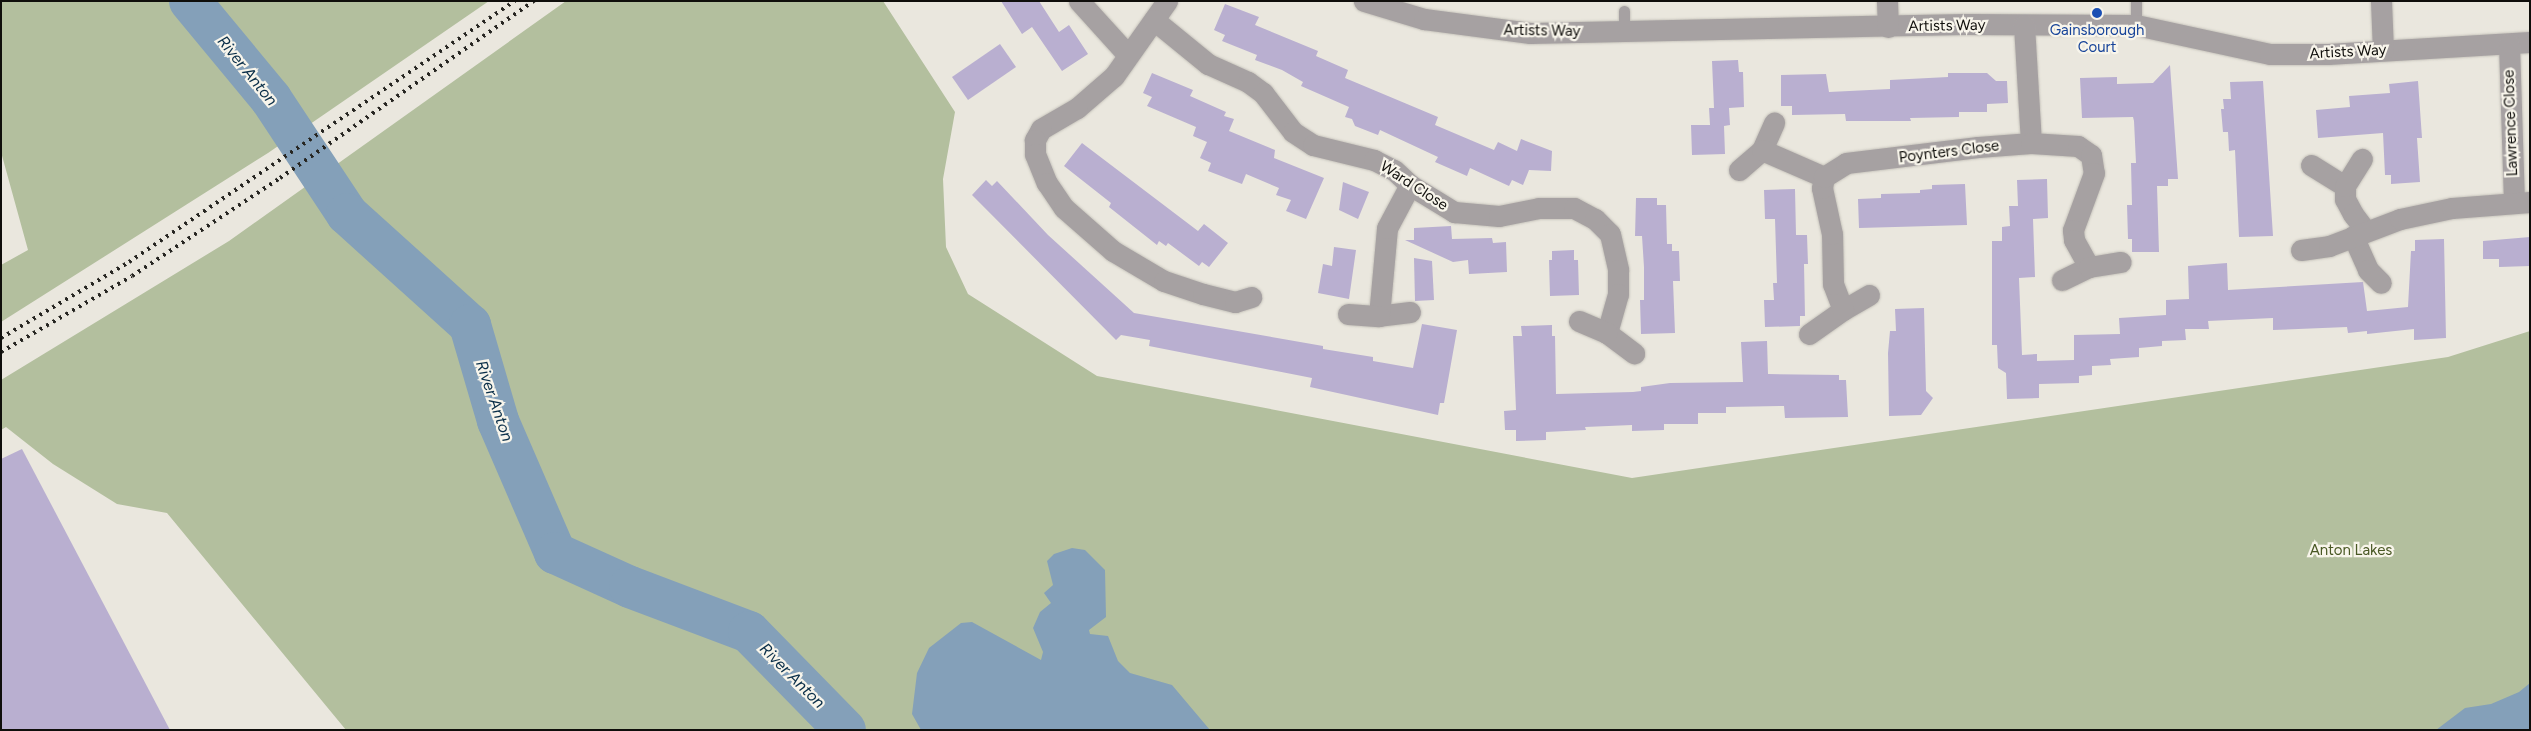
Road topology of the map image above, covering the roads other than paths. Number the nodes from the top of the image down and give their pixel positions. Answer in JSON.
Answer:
{"nodes":[{"id":1,"x":1079,"y":1,"type":"edge"},
{"id":2,"x":1167,"y":1,"type":"edge"},
{"id":3,"x":1887,"y":1,"type":"edge"},
{"id":4,"x":2136,"y":1,"type":"edge"},
{"id":5,"x":2381,"y":1,"type":"edge"},
{"id":6,"x":1367,"y":2,"type":"edge"},
{"id":7,"x":1154,"y":20,"type":"junction"},
{"id":8,"x":2024,"y":25,"type":"junction"},
{"id":9,"x":2136,"y":25,"type":"junction"},
{"id":10,"x":1888,"y":27,"type":"junction"},
{"id":11,"x":2530,"y":42,"type":"edge"},
{"id":12,"x":2509,"y":44,"type":"junction"},
{"id":13,"x":2384,"y":50,"type":"junction"},
{"id":14,"x":1127,"y":54,"type":"junction"},
{"id":15,"x":1774,"y":123,"type":"dead end"},
{"id":16,"x":2031,"y":143,"type":"junction"},
{"id":17,"x":1762,"y":150,"type":"junction"},
{"id":18,"x":2362,"y":159,"type":"dead end"},
{"id":19,"x":2311,"y":165,"type":"dead end"},
{"id":20,"x":1739,"y":170,"type":"dead end"},
{"id":21,"x":1824,"y":177,"type":"junction"},
{"id":22,"x":1410,"y":186,"type":"junction"},
{"id":23,"x":2345,"y":186,"type":"junction"},
{"id":24,"x":2522,"y":203,"type":"edge"},
{"id":25,"x":2360,"y":233,"type":"junction"},
{"id":26,"x":2301,"y":250,"type":"dead end"},
{"id":27,"x":2121,"y":262,"type":"dead end"},
{"id":28,"x":2089,"y":267,"type":"junction"},
{"id":29,"x":2062,"y":280,"type":"dead end"},
{"id":30,"x":2381,"y":283,"type":"dead end"},
{"id":31,"x":1870,"y":296,"type":"dead end"},
{"id":32,"x":1251,"y":297,"type":"dead end"},
{"id":33,"x":1843,"y":310,"type":"junction"},
{"id":34,"x":1410,"y":312,"type":"dead end"},
{"id":35,"x":1348,"y":314,"type":"dead end"},
{"id":36,"x":1379,"y":316,"type":"junction"},
{"id":37,"x":1579,"y":321,"type":"dead end"},
{"id":38,"x":1607,"y":333,"type":"junction"},
{"id":39,"x":1809,"y":334,"type":"dead end"},
{"id":40,"x":1634,"y":353,"type":"dead end"}],
"edges":[{"from":1,"to":14,"type":"street"},
{"from":2,"to":7,"type":"street"},
{"from":3,"to":10,"type":"street"},
{"from":4,"to":9,"type":"lane"},
{"from":5,"to":13,"type":"street"},
{"from":6,"to":10,"type":"street","name":"Artists Way"},
{"from":7,"to":14,"type":"street"},
{"from":7,"to":22,"type":"street","name":"Ward Close"},
{"from":8,"to":9,"type":"street","name":"Artists Way"},
{"from":8,"to":10,"type":"street","name":"Artists Way"},
{"from":8,"to":16,"type":"street"},
{"from":9,"to":13,"type":"street","name":"Artists Way"},
{"from":11,"to":12,"type":"street","name":"Artists Way"},
{"from":12,"to":13,"type":"street","name":"Artists Way"},
{"from":12,"to":24,"type":"street","name":"Lawrence Close"},
{"from":14,"to":32,"type":"street"},
{"from":15,"to":17,"type":"street"},
{"from":16,"to":21,"type":"street","name":"Poynters Close"},
{"from":16,"to":28,"type":"street","name":"Poynters Close"},
{"from":17,"to":20,"type":"street"},
{"from":17,"to":21,"type":"street"},
{"from":18,"to":23,"type":"street"},
{"from":19,"to":23,"type":"street"},
{"from":21,"to":33,"type":"street"},
{"from":22,"to":36,"type":"street"},
{"from":22,"to":38,"type":"street","name":"Ward Close"},
{"from":23,"to":25,"type":"street"},
{"from":24,"to":25,"type":"street","name":"Lawrence Close"},
{"from":25,"to":26,"type":"street","name":"Lawrence Close"},
{"from":25,"to":30,"type":"street"},
{"from":27,"to":28,"type":"street"},
{"from":28,"to":29,"type":"street"},
{"from":31,"to":33,"type":"street"},
{"from":33,"to":39,"type":"street"},
{"from":34,"to":36,"type":"street"},
{"from":35,"to":36,"type":"street"},
{"from":37,"to":38,"type":"street"},
{"from":38,"to":40,"type":"street"}]}
